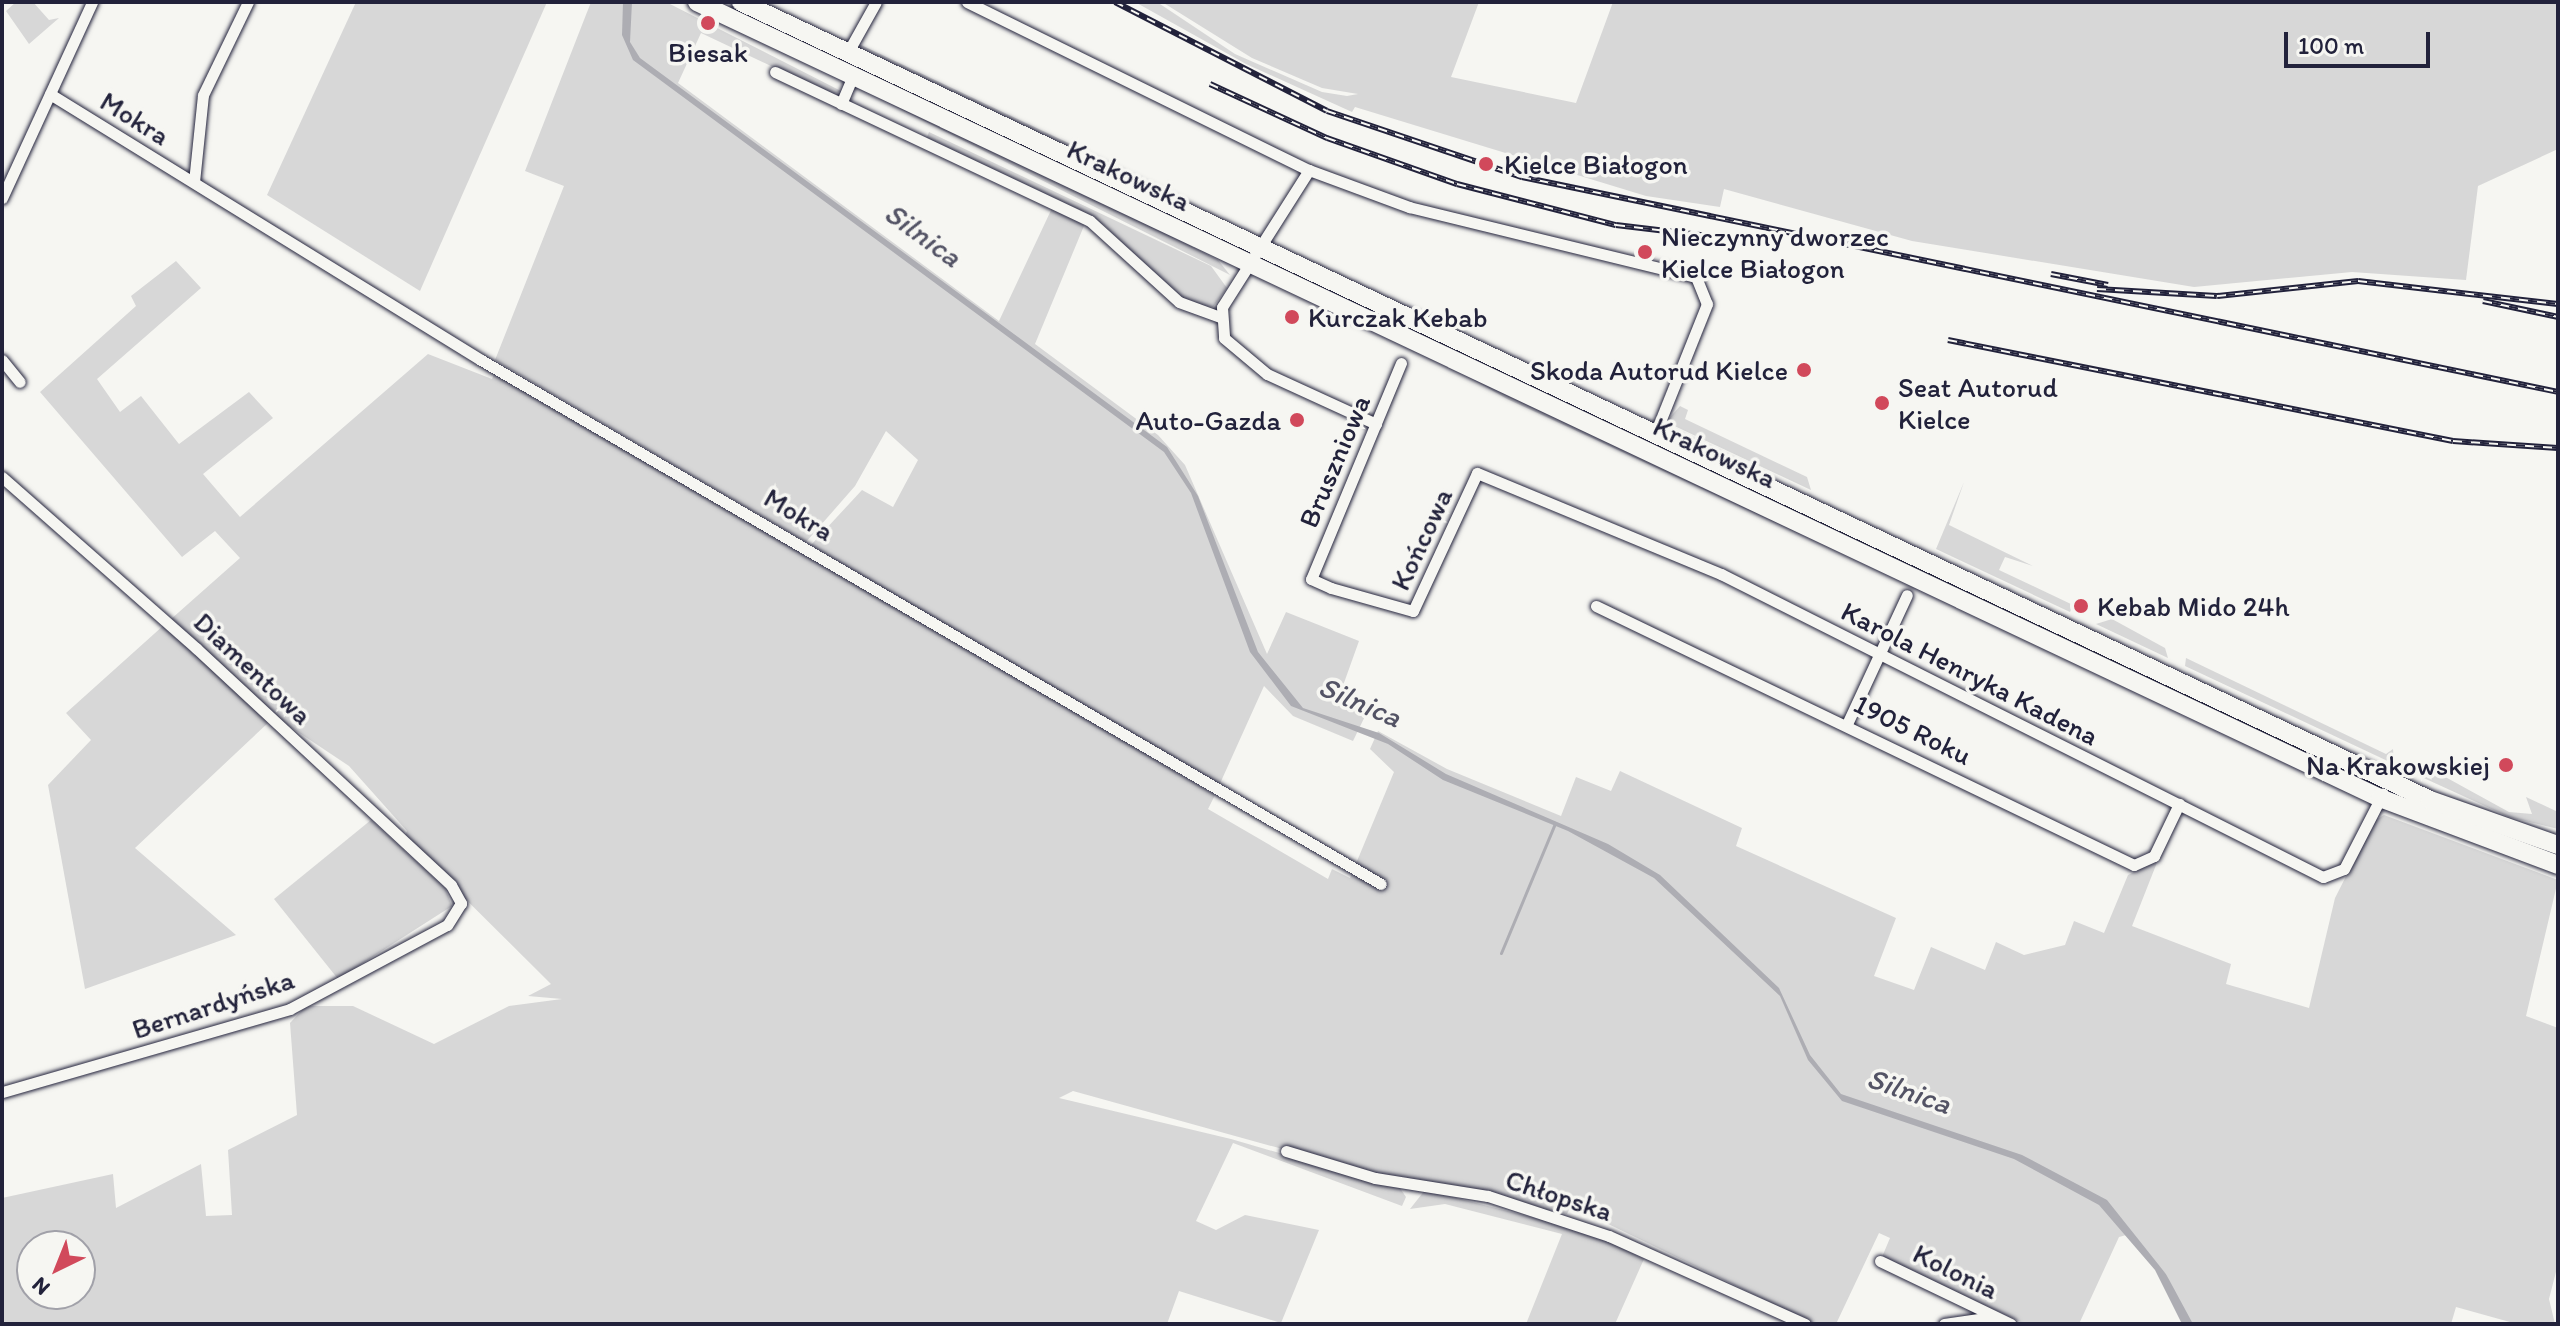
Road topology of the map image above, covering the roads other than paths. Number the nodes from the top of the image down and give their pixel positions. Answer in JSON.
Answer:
{"nodes":[{"id":1,"x":92,"y":2,"type":"edge"},
{"id":2,"x":248,"y":2,"type":"edge"},
{"id":3,"x":697,"y":2,"type":"edge"},
{"id":4,"x":741,"y":2,"type":"edge"},
{"id":5,"x":876,"y":2,"type":"edge"},
{"id":6,"x":967,"y":2,"type":"edge"},
{"id":7,"x":848,"y":52,"type":"junction"},
{"id":8,"x":775,"y":72,"type":"dead end"},
{"id":9,"x":853,"y":76,"type":"junction"},
{"id":10,"x":50,"y":94,"type":"junction"},
{"id":11,"x":841,"y":104,"type":"junction"},
{"id":12,"x":1309,"y":170,"type":"junction"},
{"id":13,"x":194,"y":182,"type":"junction"},
{"id":14,"x":2,"y":198,"type":"edge"},
{"id":15,"x":1255,"y":256,"type":"junction"},
{"id":16,"x":1220,"y":317,"type":"junction"},
{"id":17,"x":2,"y":360,"type":"edge"},
{"id":18,"x":1401,"y":363,"type":"dead end"},
{"id":19,"x":20,"y":382,"type":"dead end"},
{"id":20,"x":1376,"y":424,"type":"junction"},
{"id":21,"x":1655,"y":434,"type":"junction"},
{"id":22,"x":1477,"y":473,"type":"joint"},
{"id":23,"x":2,"y":477,"type":"edge"},
{"id":24,"x":1311,"y":579,"type":"joint"},
{"id":25,"x":1907,"y":595,"type":"dead end"},
{"id":26,"x":1596,"y":606,"type":"dead end"},
{"id":27,"x":1879,"y":654,"type":"junction"},
{"id":28,"x":1847,"y":724,"type":"junction"},
{"id":29,"x":2391,"y":781,"type":"junction"},
{"id":30,"x":2380,"y":798,"type":"junction"},
{"id":31,"x":2179,"y":804,"type":"junction"},
{"id":32,"x":2558,"y":845,"type":"edge"},
{"id":33,"x":2558,"y":865,"type":"edge"},
{"id":34,"x":1381,"y":884,"type":"dead end"},
{"id":35,"x":461,"y":903,"type":"joint"},
{"id":36,"x":2,"y":1092,"type":"edge"},
{"id":37,"x":1286,"y":1151,"type":"dead end"},
{"id":38,"x":1880,"y":1261,"type":"dead end"},
{"id":39,"x":1996,"y":1317,"type":"junction"},
{"id":40,"x":1805,"y":1324,"type":"edge"},
{"id":41,"x":1944,"y":1324,"type":"edge"},
{"id":42,"x":2011,"y":1324,"type":"edge"}],
"edges":[{"from":1,"to":10,"type":"street"},
{"from":2,"to":13,"type":"street","name":"Mokra"},
{"from":3,"to":9,"type":"main road","name":"Krakowska"},
{"from":4,"to":7,"type":"main road","name":"Krakowska"},
{"from":5,"to":7,"type":"street"},
{"from":6,"to":12,"type":"street","name":"Krakowska"},
{"from":7,"to":15,"type":"main road","name":"Krakowska"},
{"from":8,"to":11,"type":"street","name":"Krakowska"},
{"from":9,"to":11,"type":"street"},
{"from":9,"to":15,"type":"main road","name":"Krakowska"},
{"from":10,"to":13,"type":"street","name":"Mokra"},
{"from":10,"to":14,"type":"street"},
{"from":11,"to":16,"type":"street","name":"Krakowska"},
{"from":12,"to":15,"type":"street"},
{"from":12,"to":21,"type":"street","name":"Krakowska"},
{"from":13,"to":34,"type":"street","name":"Mokra"},
{"from":15,"to":16,"type":"street"},
{"from":15,"to":21,"type":"main road","name":"Krakowska"},
{"from":15,"to":30,"type":"main road","name":"Krakowska"},
{"from":16,"to":20,"type":"street"},
{"from":17,"to":19,"type":"street"},
{"from":18,"to":20,"type":"street","name":"Bruszniowa"},
{"from":20,"to":24,"type":"street","name":"Bruszniowa"},
{"from":21,"to":29,"type":"main road","name":"Krakowska"},
{"from":22,"to":24,"type":"street","name":"Końcowa"},
{"from":22,"to":27,"type":"street","name":"Karola Henryka Kadena"},
{"from":23,"to":35,"type":"street","name":"Diamentowa"},
{"from":25,"to":27,"type":"street"},
{"from":26,"to":28,"type":"street","name":"1905 Roku"},
{"from":27,"to":28,"type":"street"},
{"from":27,"to":31,"type":"street","name":"Karola Henryka Kadena"},
{"from":28,"to":31,"type":"street","name":"1905 Roku"},
{"from":29,"to":30,"type":"street","name":"Karola Henryka Kadena"},
{"from":29,"to":32,"type":"main road","name":"Krakowska"},
{"from":30,"to":31,"type":"street","name":"Karola Henryka Kadena"},
{"from":30,"to":33,"type":"main road","name":"Krakowska"},
{"from":35,"to":36,"type":"street","name":"Bernardyńska"},
{"from":37,"to":40,"type":"street","name":"Chłopska"},
{"from":38,"to":39,"type":"street","name":"Kolonia"},
{"from":39,"to":41,"type":"street"},
{"from":39,"to":42,"type":"street","name":"Kolonia"}]}
